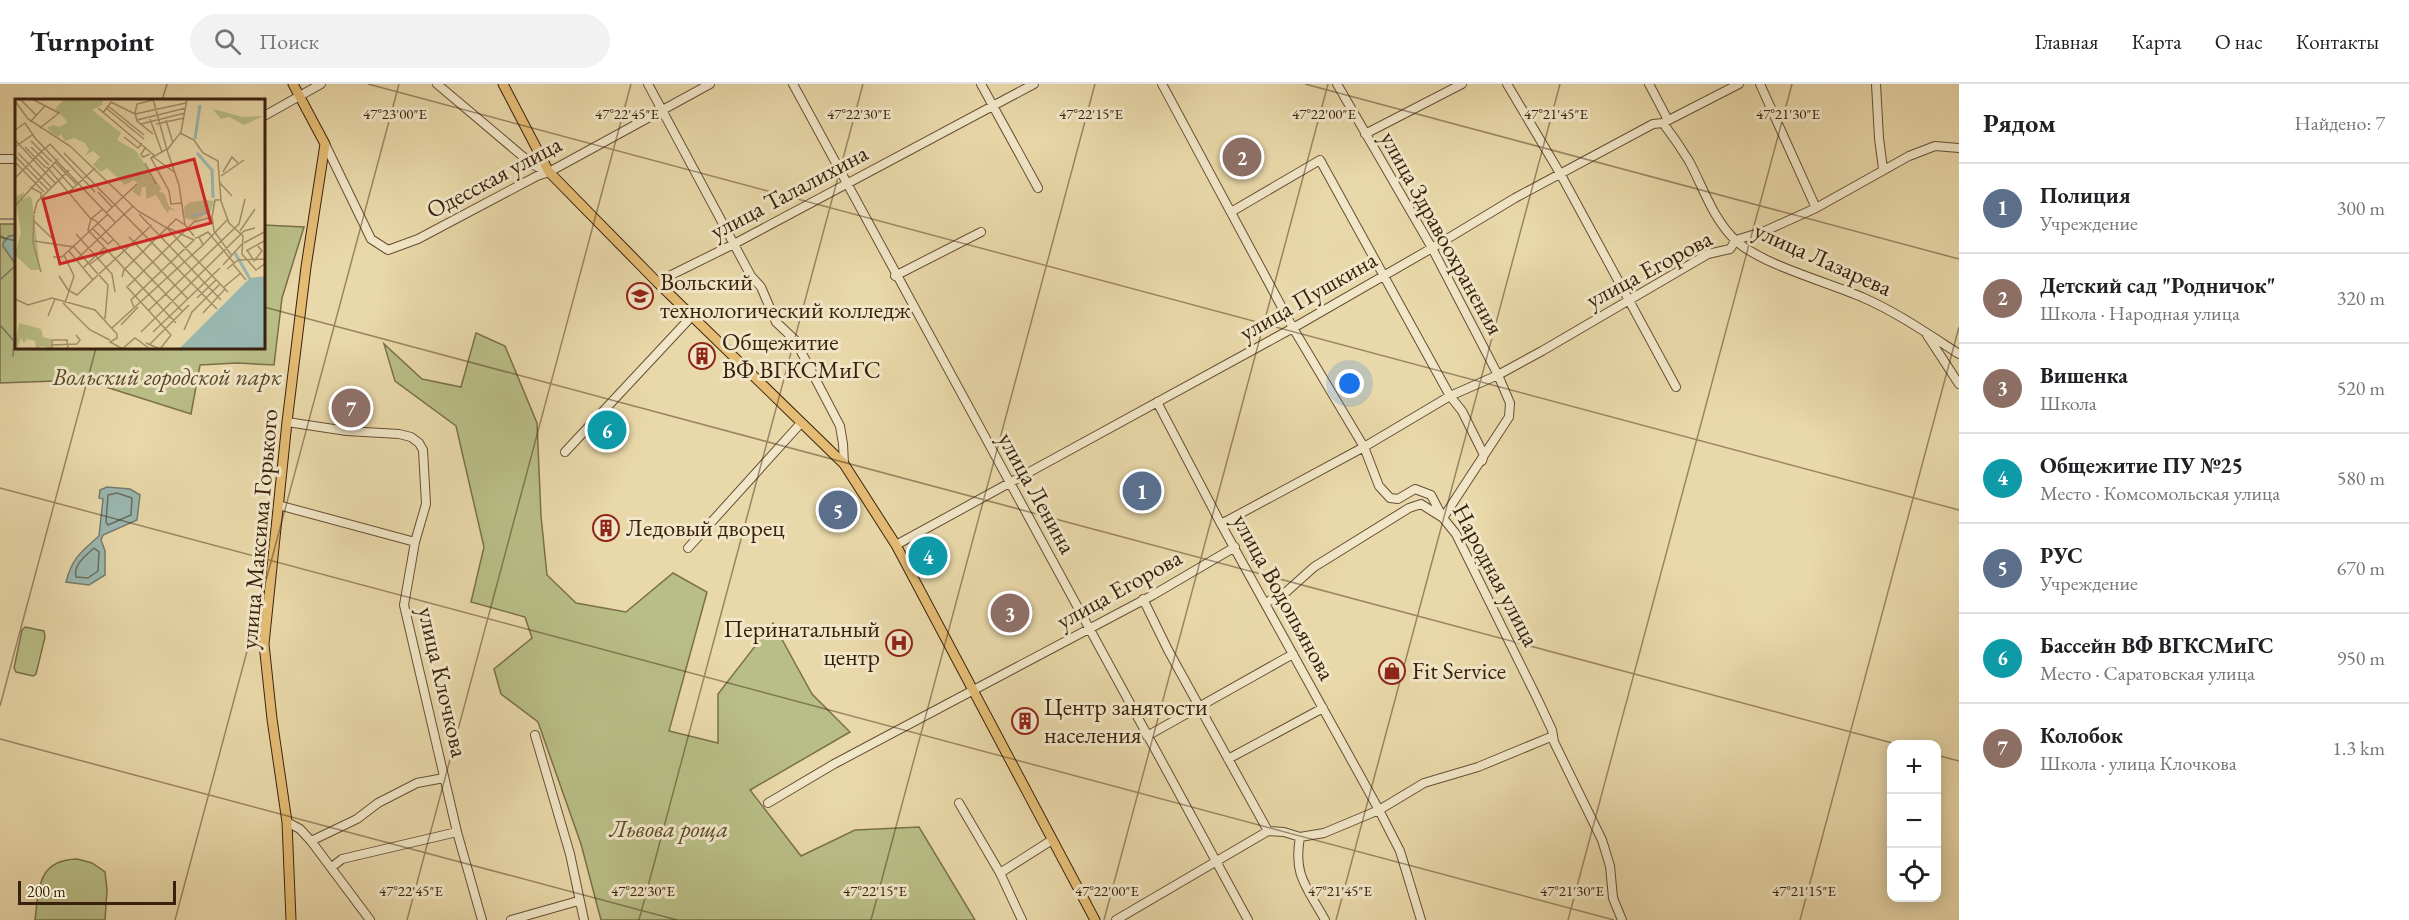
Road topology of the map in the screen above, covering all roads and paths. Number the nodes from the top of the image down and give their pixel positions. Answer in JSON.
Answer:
{"nodes":[{"id":1,"x":293,"y":84,"type":"edge"},
{"id":2,"x":321,"y":84,"type":"edge"},
{"id":3,"x":437,"y":84,"type":"edge"},
{"id":4,"x":503,"y":84,"type":"edge"},
{"id":5,"x":648,"y":84,"type":"edge"},
{"id":6,"x":710,"y":84,"type":"edge"},
{"id":7,"x":793,"y":84,"type":"edge"},
{"id":8,"x":981,"y":84,"type":"edge"},
{"id":9,"x":1034,"y":84,"type":"edge"},
{"id":10,"x":1162,"y":84,"type":"edge"},
{"id":11,"x":1337,"y":84,"type":"edge"},
{"id":12,"x":1462,"y":84,"type":"edge"},
{"id":13,"x":1507,"y":84,"type":"edge"},
{"id":14,"x":1649,"y":84,"type":"edge"},
{"id":15,"x":1737,"y":84,"type":"edge"},
{"id":16,"x":1760,"y":84,"type":"edge"},
{"id":17,"x":1876,"y":84,"type":"edge"},
{"id":18,"x":300,"y":96,"type":"junction"},
{"id":19,"x":993,"y":105,"type":"junction"},
{"id":20,"x":662,"y":111,"type":"junction"},
{"id":21,"x":266,"y":115,"type":"edge"},
{"id":22,"x":1665,"y":121,"type":"junction"},
{"id":23,"x":1365,"y":134,"type":"junction"},
{"id":24,"x":325,"y":144,"type":"junction"},
{"id":25,"x":1959,"y":148,"type":"edge"},
{"id":26,"x":1883,"y":169,"type":"junction"},
{"id":27,"x":549,"y":172,"type":"junction"},
{"id":28,"x":1562,"y":175,"type":"junction"},
{"id":29,"x":846,"y":184,"type":"junction"},
{"id":30,"x":1038,"y":188,"type":"dead end"},
{"id":31,"x":1816,"y":208,"type":"junction"},
{"id":32,"x":1231,"y":212,"type":"junction"},
{"id":33,"x":981,"y":232,"type":"dead end"},
{"id":34,"x":1736,"y":240,"type":"junction"},
{"id":35,"x":734,"y":244,"type":"junction"},
{"id":36,"x":1432,"y":248,"type":"junction"},
{"id":37,"x":1385,"y":274,"type":"junction"},
{"id":38,"x":896,"y":276,"type":"junction"},
{"id":39,"x":657,"y":282,"type":"junction"},
{"id":40,"x":1627,"y":300,"type":"junction"},
{"id":41,"x":692,"y":316,"type":"junction"},
{"id":42,"x":1293,"y":328,"type":"junction"},
{"id":43,"x":1925,"y":332,"type":"junction"},
{"id":44,"x":1959,"y":354,"type":"edge"},
{"id":45,"x":1498,"y":375,"type":"junction"},
{"id":46,"x":1959,"y":384,"type":"edge"},
{"id":47,"x":1676,"y":387,"type":"dead end"},
{"id":48,"x":1450,"y":396,"type":"junction"},
{"id":49,"x":1157,"y":402,"type":"junction"},
{"id":50,"x":287,"y":422,"type":"junction"},
{"id":51,"x":801,"y":423,"type":"junction"},
{"id":52,"x":1364,"y":447,"type":"junction"},
{"id":53,"x":565,"y":453,"type":"dead end"},
{"id":54,"x":1481,"y":463,"type":"junction"},
{"id":55,"x":844,"y":464,"type":"junction"},
{"id":56,"x":1008,"y":482,"type":"junction"},
{"id":57,"x":278,"y":505,"type":"junction"},
{"id":58,"x":1443,"y":518,"type":"junction"},
{"id":59,"x":1221,"y":524,"type":"junction"},
{"id":60,"x":414,"y":542,"type":"junction"},
{"id":61,"x":896,"y":544,"type":"junction"},
{"id":62,"x":1235,"y":547,"type":"junction"},
{"id":63,"x":687,"y":548,"type":"dead end"},
{"id":64,"x":1143,"y":599,"type":"junction"},
{"id":65,"x":1265,"y":603,"type":"junction"},
{"id":66,"x":1089,"y":628,"type":"junction"},
{"id":67,"x":1293,"y":654,"type":"junction"},
{"id":68,"x":973,"y":690,"type":"junction"},
{"id":69,"x":1200,"y":708,"type":"junction"},
{"id":70,"x":1323,"y":708,"type":"junction"},
{"id":71,"x":535,"y":735,"type":"dead end"},
{"id":72,"x":1147,"y":736,"type":"junction"},
{"id":73,"x":1553,"y":736,"type":"junction"},
{"id":74,"x":1228,"y":759,"type":"junction"},
{"id":75,"x":444,"y":778,"type":"junction"},
{"id":76,"x":768,"y":803,"type":"dead end"},
{"id":77,"x":959,"y":803,"type":"dead end"},
{"id":78,"x":1378,"y":810,"type":"junction"},
{"id":79,"x":287,"y":822,"type":"junction"},
{"id":80,"x":1268,"y":831,"type":"junction"},
{"id":81,"x":457,"y":832,"type":"junction"},
{"id":82,"x":1299,"y":837,"type":"junction"},
{"id":83,"x":1052,"y":840,"type":"junction"},
{"id":84,"x":311,"y":841,"type":"junction"},
{"id":85,"x":1215,"y":861,"type":"junction"},
{"id":86,"x":332,"y":867,"type":"junction"},
{"id":87,"x":1000,"y":873,"type":"junction"},
{"id":88,"x":578,"y":901,"type":"junction"},
{"id":89,"x":291,"y":920,"type":"edge"},
{"id":90,"x":370,"y":920,"type":"edge"},
{"id":91,"x":482,"y":920,"type":"edge"},
{"id":92,"x":511,"y":920,"type":"edge"},
{"id":93,"x":584,"y":920,"type":"edge"},
{"id":94,"x":1022,"y":920,"type":"edge"},
{"id":95,"x":1095,"y":920,"type":"edge"},
{"id":96,"x":1116,"y":920,"type":"edge"},
{"id":97,"x":1248,"y":920,"type":"edge"},
{"id":98,"x":1325,"y":920,"type":"edge"},
{"id":99,"x":1421,"y":920,"type":"edge"},
{"id":100,"x":1622,"y":920,"type":"edge"}],
"edges":[{"from":1,"to":18,"type":"main road"},
{"from":2,"to":18,"type":"street"},
{"from":3,"to":27,"type":"street"},
{"from":4,"to":27,"type":"main road"},
{"from":5,"to":20,"type":"street"},
{"from":6,"to":20,"type":"street","name":"Одесская улица"},
{"from":7,"to":29,"type":"street","name":"улица Ленина"},
{"from":8,"to":19,"type":"street"},
{"from":9,"to":19,"type":"street","name":"улица Талалихина"},
{"from":10,"to":32,"type":"street","name":"Народная улица"},
{"from":11,"to":23,"type":"street","name":"улица Здравоохранения"},
{"from":12,"to":23,"type":"street"},
{"from":13,"to":28,"type":"street"},
{"from":14,"to":22,"type":"street","name":"улица Лазарева"},
{"from":15,"to":22,"type":"street","name":"улица Пушкина"},
{"from":16,"to":31,"type":"street"},
{"from":17,"to":26,"type":"street"},
{"from":18,"to":21,"type":"street"},
{"from":18,"to":24,"type":"main road"},
{"from":19,"to":29,"type":"street","name":"улица Талалихина"},
{"from":19,"to":30,"type":"street"},
{"from":20,"to":27,"type":"street","name":"Одесская улица"},
{"from":20,"to":35,"type":"street"},
{"from":22,"to":28,"type":"street","name":"улица Пушкина"},
{"from":22,"to":34,"type":"street","name":"улица Лазарева"},
{"from":23,"to":36,"type":"street","name":"улица Здравоохранения"},
{"from":24,"to":27,"type":"street","name":"Одесская улица"},
{"from":24,"to":50,"type":"main road","name":"улица Максима Горького"},
{"from":25,"to":26,"type":"street","name":"улица Егорова"},
{"from":26,"to":31,"type":"street","name":"улица Егорова"},
{"from":27,"to":39,"type":"main road"},
{"from":28,"to":36,"type":"street","name":"улица Пушкина"},
{"from":28,"to":40,"type":"street"},
{"from":29,"to":35,"type":"street","name":"улица Талалихина"},
{"from":29,"to":38,"type":"street","name":"улица Ленина"},
{"from":31,"to":34,"type":"street","name":"улица Егорова"},
{"from":32,"to":37,"type":"street"},
{"from":32,"to":42,"type":"street","name":"Народная улица"},
{"from":33,"to":38,"type":"street"},
{"from":34,"to":40,"type":"street","name":"улица Егорова"},
{"from":34,"to":43,"type":"street","name":"улица Лазарева"},
{"from":35,"to":39,"type":"street","name":"улица Талалихина"},
{"from":35,"to":55,"type":"street"},
{"from":36,"to":37,"type":"street","name":"улица Пушкина"},
{"from":36,"to":45,"type":"street","name":"улица Здравоохранения"},
{"from":37,"to":42,"type":"street","name":"улица Пушкина"},
{"from":37,"to":48,"type":"street"},
{"from":38,"to":56,"type":"street","name":"улица Ленина"},
{"from":39,"to":41,"type":"main road"},
{"from":40,"to":45,"type":"street","name":"улица Егорова"},
{"from":40,"to":47,"type":"street"},
{"from":41,"to":51,"type":"main road"},
{"from":41,"to":53,"type":"street"},
{"from":42,"to":49,"type":"street","name":"улица Пушкина"},
{"from":42,"to":52,"type":"street","name":"Народная улица"},
{"from":43,"to":44,"type":"street","name":"улица Лазарева"},
{"from":43,"to":46,"type":"street"},
{"from":45,"to":48,"type":"street","name":"улица Егорова"},
{"from":45,"to":54,"type":"street","name":"улица Здравоохранения"},
{"from":48,"to":52,"type":"street","name":"улица Егорова"},
{"from":48,"to":54,"type":"street"},
{"from":49,"to":56,"type":"street","name":"улица Пушкина"},
{"from":49,"to":59,"type":"street","name":"улица Водопьянова"},
{"from":50,"to":57,"type":"main road","name":"улица Максима Горького"},
{"from":50,"to":60,"type":"street","name":"улица Клочкова"},
{"from":51,"to":55,"type":"main road"},
{"from":51,"to":63,"type":"street"},
{"from":52,"to":58,"type":"street","name":"Народная улица"},
{"from":52,"to":59,"type":"street","name":"улица Егорова"},
{"from":54,"to":58,"type":"street"},
{"from":55,"to":61,"type":"main road"},
{"from":56,"to":61,"type":"street","name":"улица Пушкина"},
{"from":56,"to":66,"type":"street","name":"улица Ленина"},
{"from":57,"to":60,"type":"street"},
{"from":57,"to":79,"type":"main road","name":"улица Максима Горького"},
{"from":58,"to":65,"type":"street"},
{"from":58,"to":73,"type":"street","name":"Народная улица"},
{"from":59,"to":62,"type":"street","name":"улица Водопьянова"},
{"from":60,"to":75,"type":"street","name":"улица Клочкова"},
{"from":61,"to":68,"type":"main road"},
{"from":62,"to":64,"type":"street","name":"улица Егорова"},
{"from":62,"to":65,"type":"street","name":"улица Водопьянова"},
{"from":64,"to":66,"type":"street","name":"улица Егорова"},
{"from":64,"to":69,"type":"street"},
{"from":65,"to":67,"type":"street","name":"улица Водопьянова"},
{"from":66,"to":68,"type":"street","name":"улица Егорова"},
{"from":66,"to":72,"type":"street","name":"улица Ленина"},
{"from":67,"to":69,"type":"street"},
{"from":67,"to":70,"type":"street","name":"улица Водопьянова"},
{"from":68,"to":76,"type":"street","name":"улица Егорова"},
{"from":68,"to":83,"type":"main road"},
{"from":69,"to":72,"type":"street"},
{"from":69,"to":74,"type":"street"},
{"from":70,"to":74,"type":"street"},
{"from":70,"to":78,"type":"street","name":"улица Водопьянова"},
{"from":71,"to":88,"type":"street"},
{"from":72,"to":85,"type":"street","name":"улица Ленина"},
{"from":73,"to":78,"type":"street"},
{"from":73,"to":100,"type":"street","name":"Народная улица"},
{"from":74,"to":80,"type":"street"},
{"from":75,"to":81,"type":"street","name":"улица Клочкова"},
{"from":75,"to":84,"type":"street"},
{"from":77,"to":87,"type":"street"},
{"from":78,"to":82,"type":"street"},
{"from":78,"to":99,"type":"street","name":"улица Водопьянова"},
{"from":79,"to":84,"type":"street"},
{"from":79,"to":89,"type":"main road","name":"улица Максима Горького"},
{"from":80,"to":82,"type":"street"},
{"from":80,"to":85,"type":"street"},
{"from":81,"to":86,"type":"street"},
{"from":81,"to":91,"type":"street","name":"улица Клочкова"},
{"from":82,"to":98,"type":"street"},
{"from":83,"to":87,"type":"street"},
{"from":83,"to":95,"type":"main road"},
{"from":84,"to":86,"type":"street"},
{"from":85,"to":96,"type":"street"},
{"from":85,"to":97,"type":"street","name":"улица Ленина"},
{"from":86,"to":90,"type":"street"},
{"from":87,"to":94,"type":"street"},
{"from":88,"to":92,"type":"street"},
{"from":88,"to":93,"type":"street"}]}
